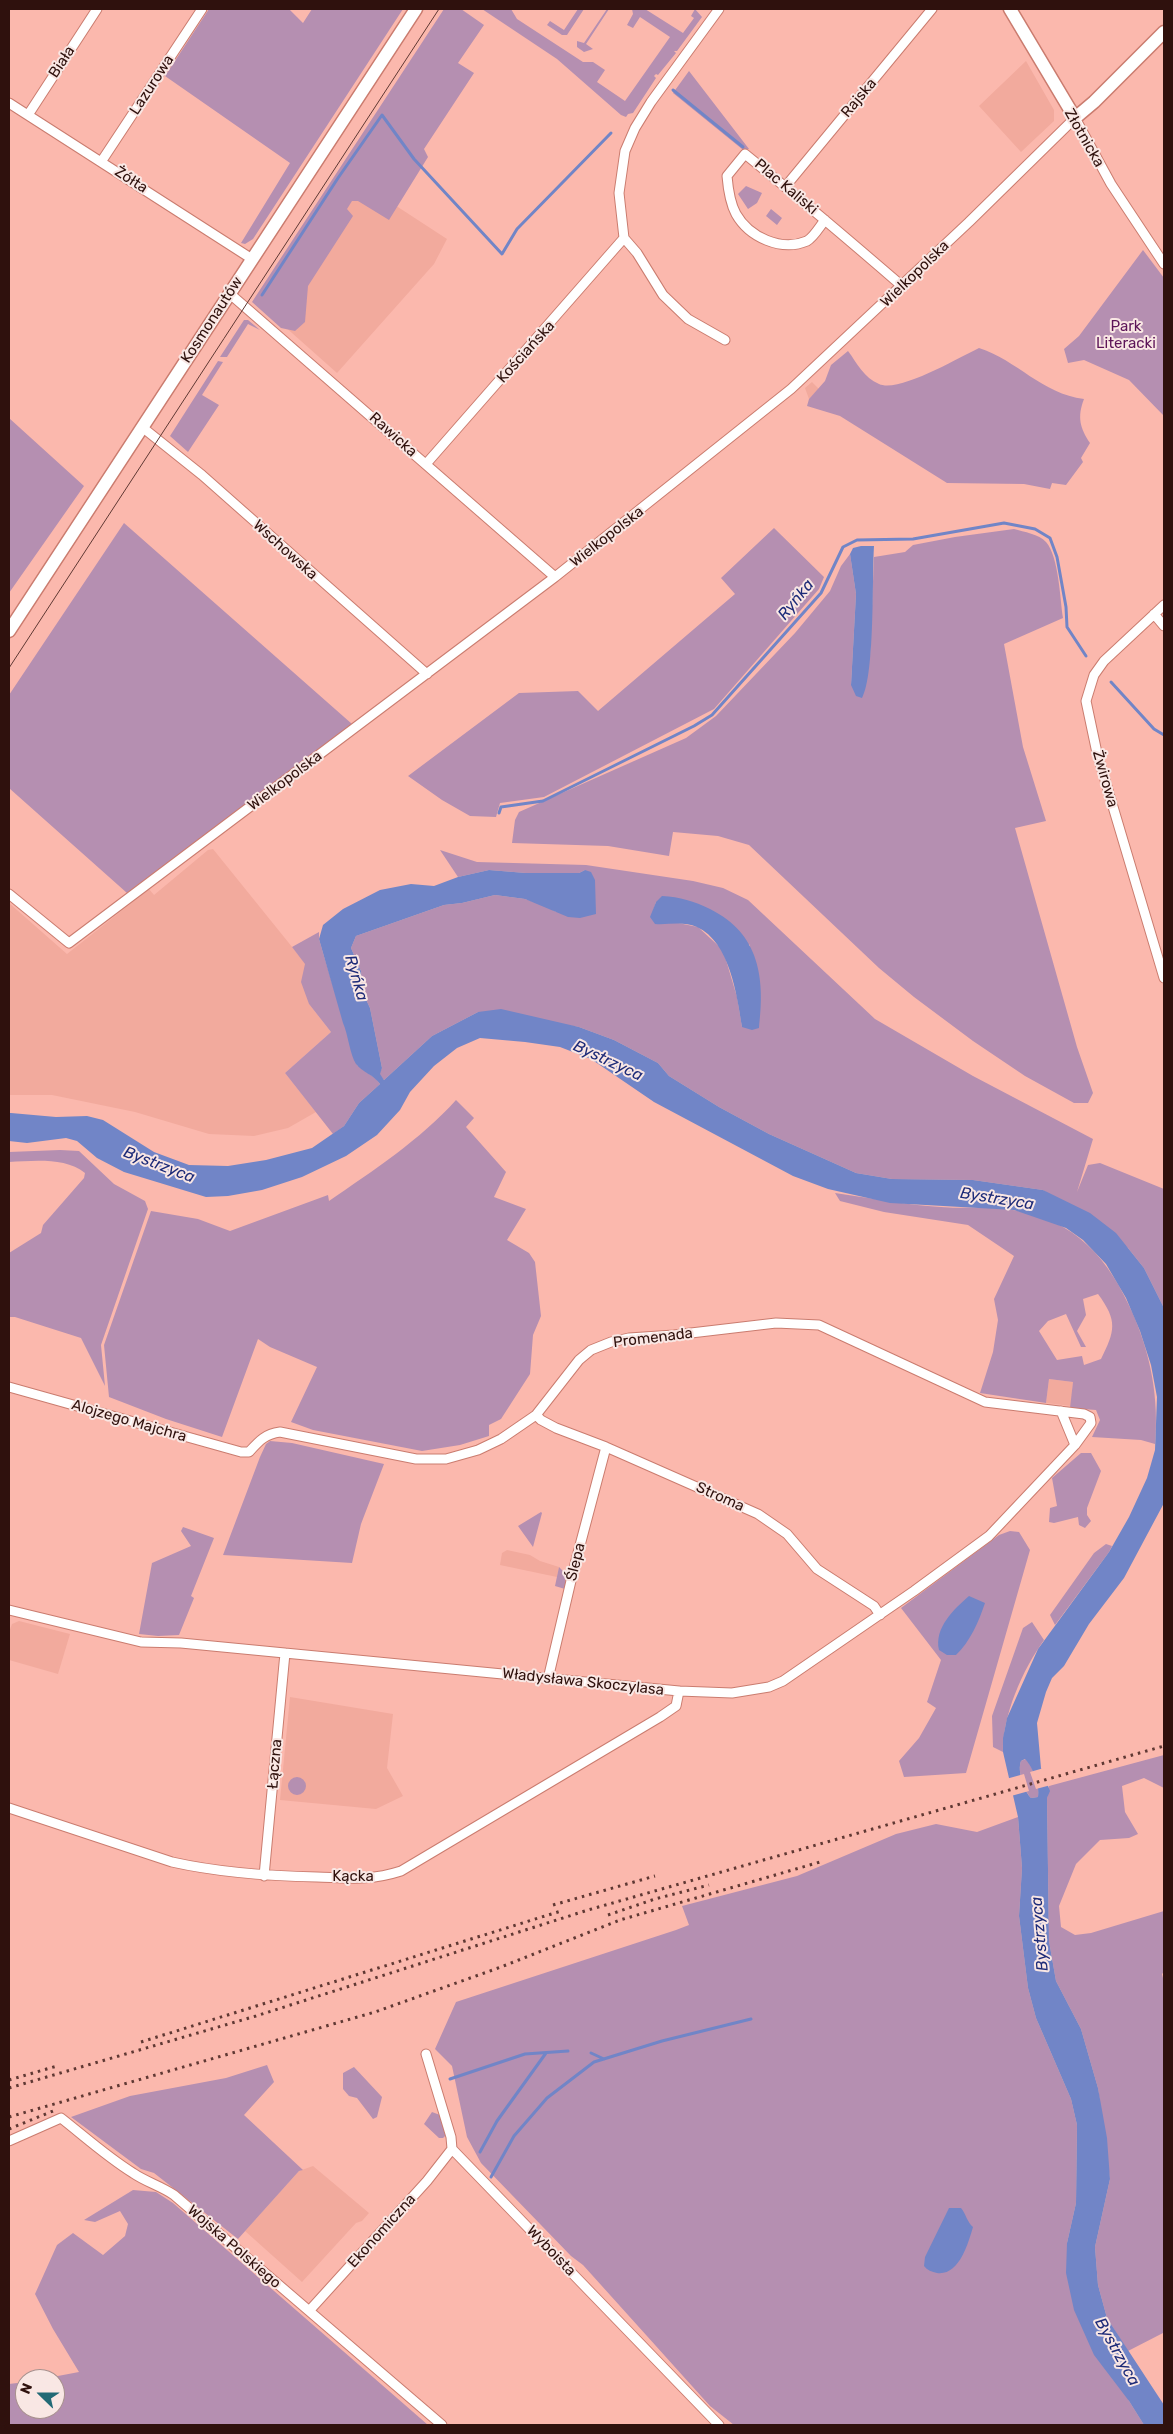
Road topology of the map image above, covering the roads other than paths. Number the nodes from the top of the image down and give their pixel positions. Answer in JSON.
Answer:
{"nodes":[{"id":1,"x":97,"y":9,"type":"edge"},
{"id":2,"x":202,"y":9,"type":"edge"},
{"id":3,"x":416,"y":9,"type":"edge"},
{"id":4,"x":719,"y":9,"type":"edge"},
{"id":5,"x":932,"y":9,"type":"edge"},
{"id":6,"x":1010,"y":9,"type":"edge"},
{"id":7,"x":1164,"y":32,"type":"edge"},
{"id":8,"x":9,"y":103,"type":"edge"},
{"id":9,"x":28,"y":115,"type":"junction"},
{"id":10,"x":1074,"y":118,"type":"junction"},
{"id":11,"x":101,"y":162,"type":"junction"},
{"id":12,"x":785,"y":186,"type":"junction"},
{"id":13,"x":825,"y":220,"type":"junction"},
{"id":14,"x":624,"y":238,"type":"junction"},
{"id":15,"x":252,"y":259,"type":"junction"},
{"id":16,"x":1164,"y":264,"type":"edge"},
{"id":17,"x":902,"y":286,"type":"junction"},
{"id":18,"x":229,"y":293,"type":"junction"},
{"id":19,"x":725,"y":340,"type":"dead end"},
{"id":20,"x":142,"y":427,"type":"junction"},
{"id":21,"x":426,"y":464,"type":"junction"},
{"id":22,"x":555,"y":578,"type":"junction"},
{"id":23,"x":1164,"y":605,"type":"edge"},
{"id":24,"x":1154,"y":614,"type":"junction"},
{"id":25,"x":1164,"y":626,"type":"edge"},
{"id":26,"x":9,"y":631,"type":"edge"},
{"id":27,"x":427,"y":674,"type":"junction"},
{"id":28,"x":9,"y":894,"type":"edge"},
{"id":29,"x":1164,"y":978,"type":"edge"},
{"id":30,"x":9,"y":1387,"type":"edge"},
{"id":31,"x":1061,"y":1411,"type":"junction"},
{"id":32,"x":536,"y":1415,"type":"junction"},
{"id":33,"x":1075,"y":1445,"type":"junction"},
{"id":34,"x":606,"y":1447,"type":"junction"},
{"id":35,"x":249,"y":1452,"type":"joint"},
{"id":36,"x":9,"y":1610,"type":"edge"},
{"id":37,"x":880,"y":1615,"type":"junction"},
{"id":38,"x":285,"y":1653,"type":"junction"},
{"id":39,"x":548,"y":1679,"type":"junction"},
{"id":40,"x":679,"y":1691,"type":"junction"},
{"id":41,"x":9,"y":1808,"type":"edge"},
{"id":42,"x":264,"y":1876,"type":"junction"},
{"id":43,"x":426,"y":2054,"type":"dead end"},
{"id":44,"x":9,"y":2141,"type":"edge"},
{"id":45,"x":452,"y":2149,"type":"junction"},
{"id":46,"x":309,"y":2311,"type":"junction"},
{"id":47,"x":442,"y":2425,"type":"edge"},
{"id":48,"x":719,"y":2425,"type":"edge"}],
"edges":[{"from":1,"to":9,"type":"street","name":"Biała"},
{"from":2,"to":11,"type":"street","name":"Lazurowa"},
{"from":3,"to":15,"type":"main road","name":"Kosmonautów"},
{"from":4,"to":14,"type":"street"},
{"from":5,"to":12,"type":"street","name":"Rajska"},
{"from":6,"to":10,"type":"main road","name":"Złotnicka"},
{"from":7,"to":10,"type":"main road","name":"Wielkopolska"},
{"from":8,"to":9,"type":"street","name":"Żółta"},
{"from":9,"to":11,"type":"street","name":"Żółta"},
{"from":10,"to":16,"type":"street","name":"Złotnicka"},
{"from":10,"to":17,"type":"street","name":"Wielkopolska"},
{"from":11,"to":15,"type":"street","name":"Żółta"},
{"from":12,"to":13,"type":"street","name":"Plac Kaliski"},
{"from":12,"to":13,"type":"street","name":"Plac Kaliski"},
{"from":13,"to":17,"type":"street","name":"Plac Kaliski"},
{"from":14,"to":19,"type":"street"},
{"from":14,"to":21,"type":"street","name":"Kościańska"},
{"from":15,"to":18,"type":"main road","name":"Kosmonautów"},
{"from":17,"to":22,"type":"street","name":"Wielkopolska"},
{"from":18,"to":20,"type":"main road","name":"Kosmonautów"},
{"from":18,"to":21,"type":"street","name":"Rawicka"},
{"from":20,"to":26,"type":"main road","name":"Kosmonautów"},
{"from":20,"to":27,"type":"street","name":"Wschowska"},
{"from":21,"to":22,"type":"street","name":"Rawicka"},
{"from":22,"to":27,"type":"street","name":"Wielkopolska"},
{"from":23,"to":24,"type":"street","name":"Żwirowa"},
{"from":24,"to":25,"type":"street"},
{"from":24,"to":29,"type":"street","name":"Żwirowa"},
{"from":27,"to":28,"type":"street","name":"Wielkopolska"},
{"from":30,"to":35,"type":"street","name":"Alojzego Majchra"},
{"from":31,"to":32,"type":"street","name":"Promenada"},
{"from":31,"to":33,"type":"street"},
{"from":31,"to":33,"type":"street","name":"Promenada"},
{"from":32,"to":34,"type":"street","name":"Stroma"},
{"from":32,"to":35,"type":"street","name":"Promenada"},
{"from":33,"to":37,"type":"street","name":"Władysława Skoczylasa"},
{"from":34,"to":37,"type":"street","name":"Stroma"},
{"from":34,"to":39,"type":"street","name":"Ślepa"},
{"from":36,"to":38,"type":"street","name":"Władysława Skoczylasa"},
{"from":37,"to":40,"type":"street","name":"Władysława Skoczylasa"},
{"from":38,"to":39,"type":"street","name":"Władysława Skoczylasa"},
{"from":38,"to":42,"type":"street","name":"Łączna"},
{"from":39,"to":40,"type":"street","name":"Władysława Skoczylasa"},
{"from":40,"to":42,"type":"street","name":"Kącka"},
{"from":41,"to":42,"type":"street","name":"Kącka"},
{"from":43,"to":45,"type":"street"},
{"from":44,"to":46,"type":"street","name":"Wojska Polskiego"},
{"from":45,"to":46,"type":"street","name":"Ekonomiczna"},
{"from":45,"to":48,"type":"street","name":"Wyboista"},
{"from":46,"to":47,"type":"street","name":"Wojska Polskiego"}]}
